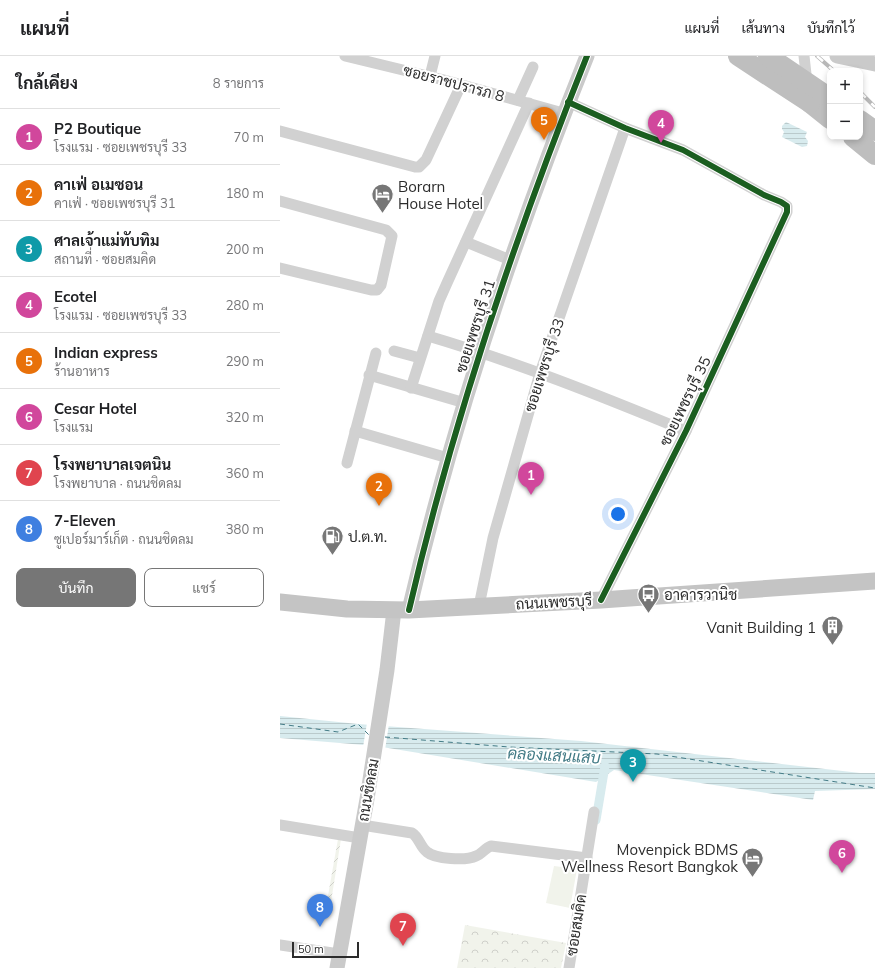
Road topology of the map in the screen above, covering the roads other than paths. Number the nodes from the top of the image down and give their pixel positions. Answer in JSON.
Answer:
{"nodes":[{"id":1,"x":345,"y":56,"type":"edge"},
{"id":2,"x":435,"y":56,"type":"edge"},
{"id":3,"x":587,"y":56,"type":"edge"},
{"id":4,"x":738,"y":56,"type":"edge"},
{"id":5,"x":768,"y":56,"type":"edge"},
{"id":6,"x":804,"y":56,"type":"edge"},
{"id":7,"x":837,"y":56,"type":"edge"},
{"id":8,"x":386,"y":61,"type":"edge"},
{"id":9,"x":875,"y":64,"type":"edge"},
{"id":10,"x":533,"y":67,"type":"dead end"},
{"id":11,"x":430,"y":76,"type":"junction"},
{"id":12,"x":461,"y":85,"type":"junction"},
{"id":13,"x":827,"y":96,"type":"edge"},
{"id":14,"x":524,"y":101,"type":"junction"},
{"id":15,"x":566,"y":108,"type":"junction"},
{"id":16,"x":827,"y":117,"type":"edge"},
{"id":17,"x":810,"y":118,"type":"dead end"},
{"id":18,"x":863,"y":122,"type":"edge"},
{"id":19,"x":625,"y":128,"type":"junction"},
{"id":20,"x":280,"y":131,"type":"edge"},
{"id":21,"x":875,"y":131,"type":"edge"},
{"id":22,"x":857,"y":140,"type":"edge"},
{"id":23,"x":875,"y":155,"type":"edge"},
{"id":24,"x":280,"y":201,"type":"edge"},
{"id":25,"x":788,"y":212,"type":"joint"},
{"id":26,"x":466,"y":242,"type":"junction"},
{"id":27,"x":510,"y":260,"type":"junction"},
{"id":28,"x":280,"y":268,"type":"edge"},
{"id":29,"x":428,"y":336,"type":"junction"},
{"id":30,"x":394,"y":350,"type":"dead end"},
{"id":31,"x":480,"y":351,"type":"junction"},
{"id":32,"x":376,"y":353,"type":"dead end"},
{"id":33,"x":420,"y":358,"type":"junction"},
{"id":34,"x":540,"y":373,"type":"junction"},
{"id":35,"x":369,"y":375,"type":"junction"},
{"id":36,"x":411,"y":388,"type":"junction"},
{"id":37,"x":465,"y":403,"type":"junction"},
{"id":38,"x":355,"y":431,"type":"junction"},
{"id":39,"x":686,"y":431,"type":"junction"},
{"id":40,"x":448,"y":458,"type":"junction"},
{"id":41,"x":348,"y":463,"type":"dead end"},
{"id":42,"x":875,"y":581,"type":"edge"},
{"id":43,"x":602,"y":600,"type":"junction"},
{"id":44,"x":280,"y":602,"type":"edge"},
{"id":45,"x":479,"y":606,"type":"junction"},
{"id":46,"x":402,"y":610,"type":"junction"},
{"id":47,"x":594,"y":812,"type":"dead end"},
{"id":48,"x":280,"y":826,"type":"edge"},
{"id":49,"x":361,"y":832,"type":"junction"},
{"id":50,"x":587,"y":858,"type":"junction"},
{"id":51,"x":280,"y":945,"type":"edge"},
{"id":52,"x":338,"y":961,"type":"edge"},
{"id":53,"x":569,"y":968,"type":"edge"}],
"edges":[{"from":1,"to":8,"type":"street","name":"ซอยราชปรารภ 8"},
{"from":2,"to":11,"type":"street"},
{"from":3,"to":15,"type":"street","name":"ซอยเพชรบุรี 31"},
{"from":4,"to":16,"type":"highway","bridge":true},
{"from":5,"to":13,"type":"highway","bridge":true},
{"from":6,"to":17,"type":"street"},
{"from":7,"to":9,"type":"street"},
{"from":8,"to":11,"type":"street","name":"ซอยราชปรารภ 8"},
{"from":10,"to":14,"type":"street"},
{"from":11,"to":12,"type":"street","name":"ซอยราชปรารภ 8"},
{"from":12,"to":14,"type":"street","name":"ซอยราชปรารภ 8"},
{"from":12,"to":20,"type":"street"},
{"from":14,"to":15,"type":"street","name":"ซอยราชปรารภ 8"},
{"from":14,"to":26,"type":"street"},
{"from":15,"to":19,"type":"street","name":"ซอยราชปรารภ 8"},
{"from":15,"to":27,"type":"street","name":"ซอยเพชรบุรี 31"},
{"from":18,"to":21,"type":"highway"},
{"from":19,"to":25,"type":"street","name":"ซอยราชปรารภ 8"},
{"from":19,"to":34,"type":"street","name":"ซอยเพชรบุรี 33"},
{"from":22,"to":23,"type":"highway"},
{"from":24,"to":28,"type":"street"},
{"from":25,"to":39,"type":"street","name":"ซอยเพชรบุรี 35"},
{"from":26,"to":27,"type":"street"},
{"from":26,"to":29,"type":"street"},
{"from":27,"to":31,"type":"street","name":"ซอยเพชรบุรี 31"},
{"from":29,"to":31,"type":"street"},
{"from":29,"to":33,"type":"street"},
{"from":30,"to":33,"type":"street"},
{"from":31,"to":34,"type":"street"},
{"from":31,"to":37,"type":"street","name":"ซอยเพชรบุรี 31"},
{"from":32,"to":35,"type":"street"},
{"from":33,"to":36,"type":"street"},
{"from":34,"to":39,"type":"street"},
{"from":34,"to":45,"type":"street","name":"ซอยเพชรบุรี 33"},
{"from":35,"to":36,"type":"street"},
{"from":35,"to":38,"type":"street"},
{"from":36,"to":37,"type":"street"},
{"from":37,"to":40,"type":"street","name":"ซอยเพชรบุรี 31"},
{"from":38,"to":40,"type":"street"},
{"from":38,"to":41,"type":"street"},
{"from":39,"to":43,"type":"street","name":"ซอยเพชรบุรี 35"},
{"from":40,"to":46,"type":"street","name":"ซอยเพชรบุรี 31"},
{"from":42,"to":43,"type":"main road","name":"ถนนเพชรบุรี"},
{"from":43,"to":45,"type":"main road","name":"ถนนเพชรบุรี"},
{"from":44,"to":46,"type":"main road","name":"ถนนเพชรบุรี"},
{"from":45,"to":46,"type":"main road","name":"ถนนเพชรบุรี"},
{"from":46,"to":49,"type":"street","name":"ถนนชิดลม"},
{"from":47,"to":50,"type":"street","name":"ซอยสมคิด"},
{"from":48,"to":49,"type":"street"},
{"from":49,"to":50,"type":"street"},
{"from":49,"to":52,"type":"street","name":"ถนนชิดลม"},
{"from":50,"to":53,"type":"street","name":"ซอยสมคิด"},
{"from":51,"to":52,"type":"street"}]}
